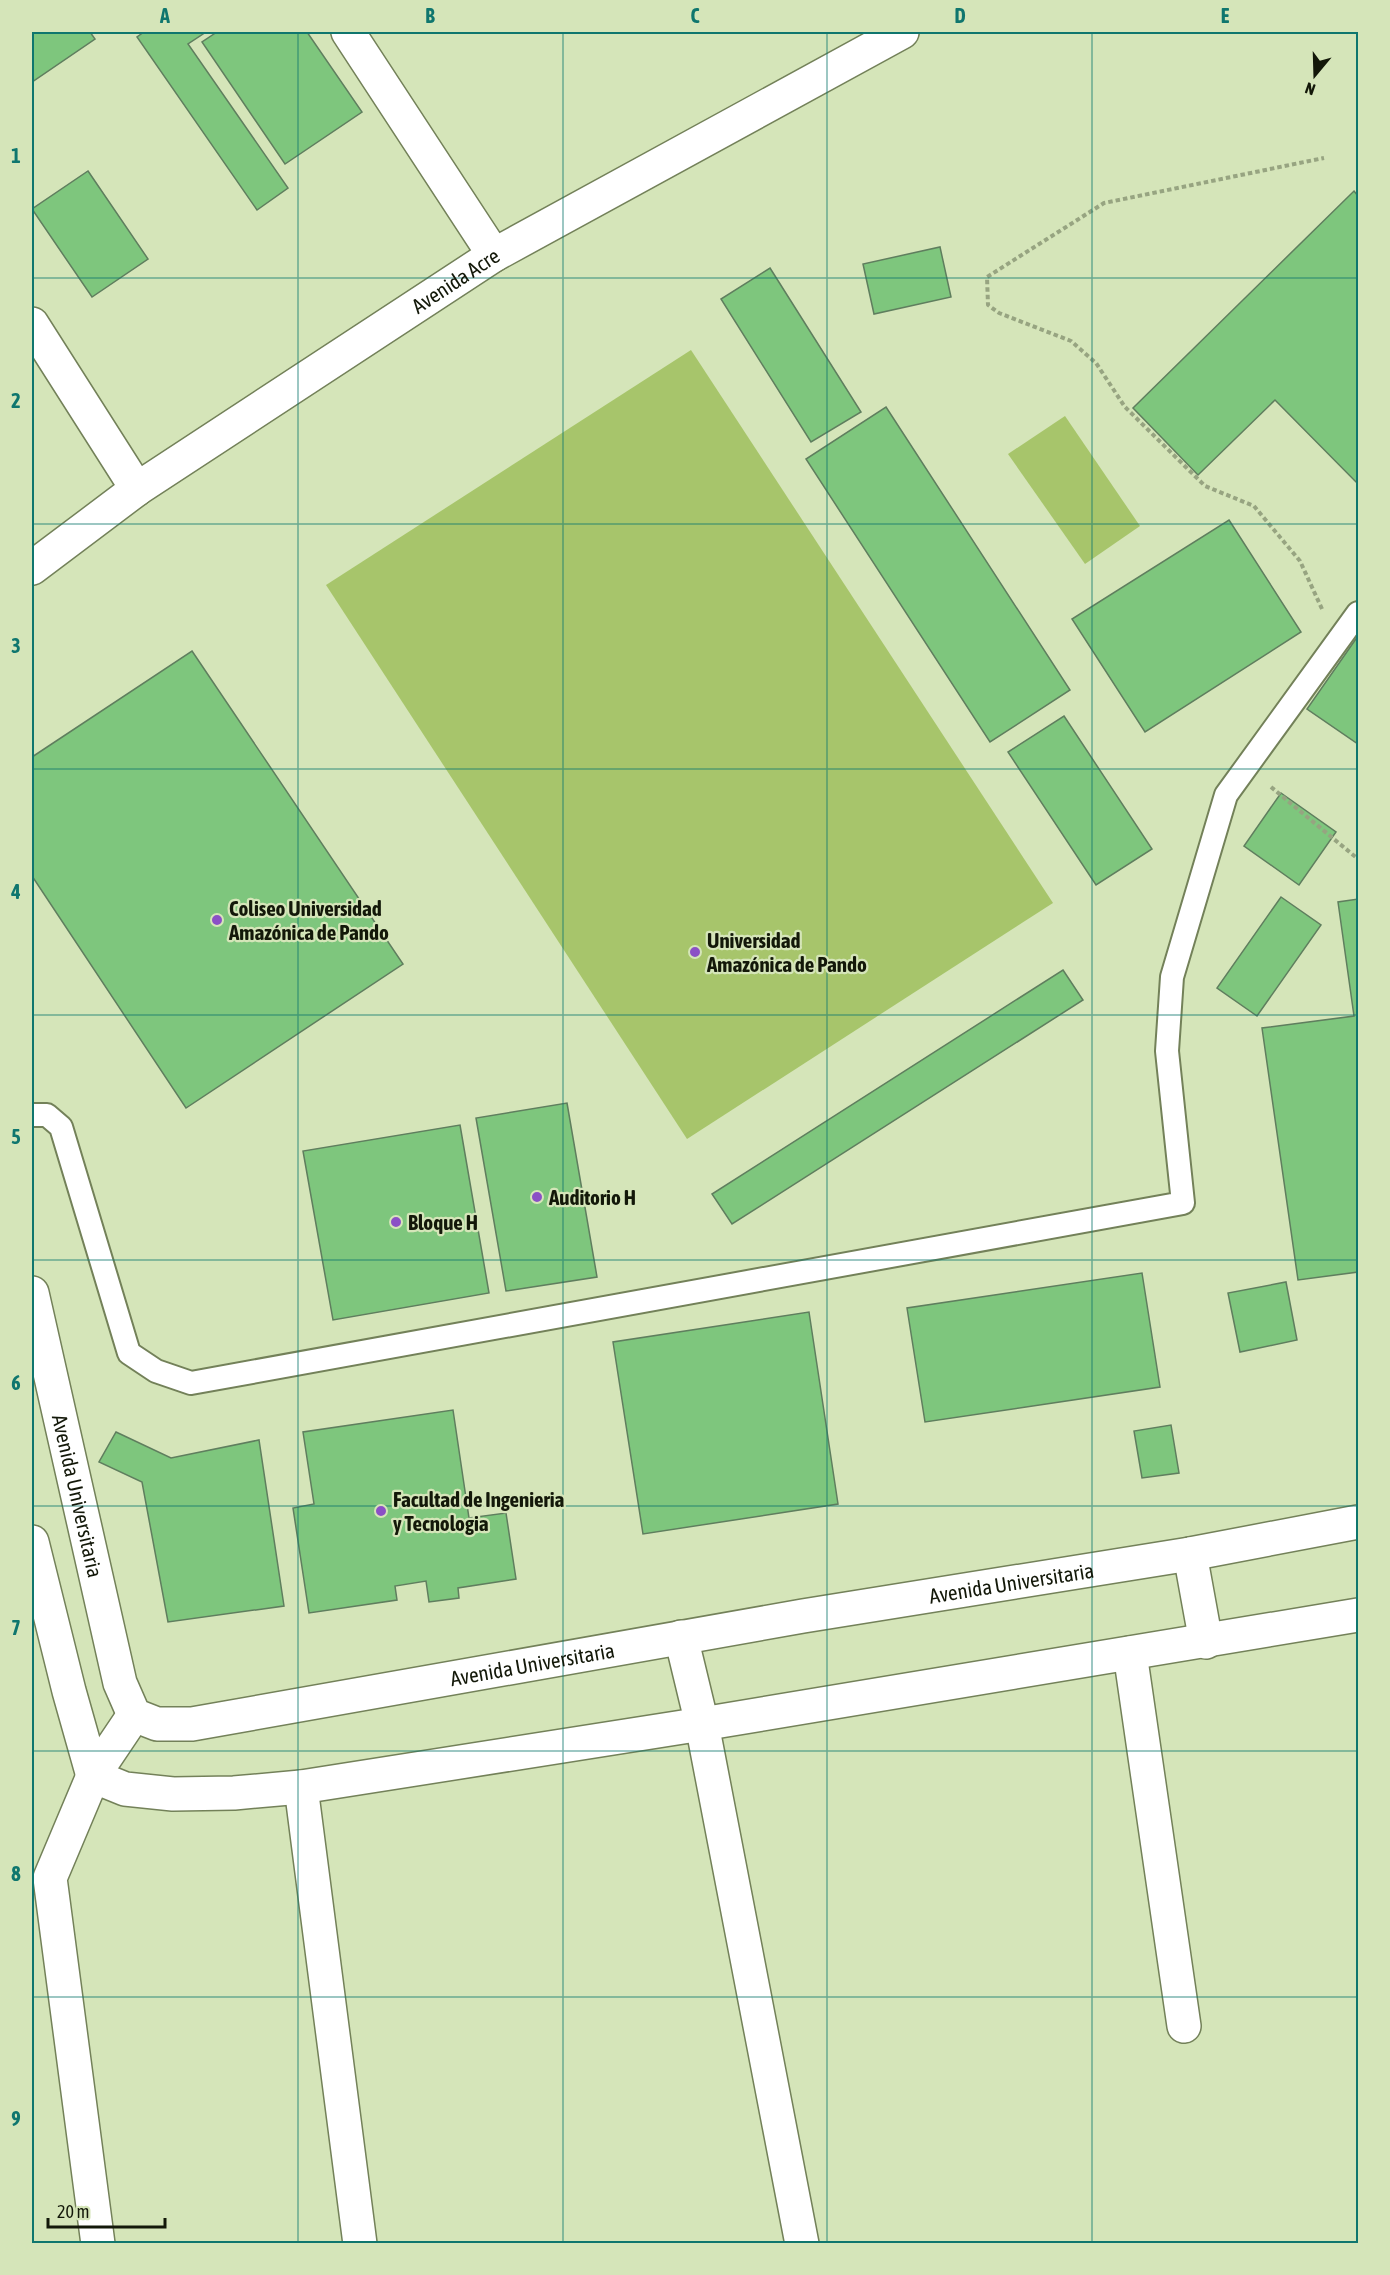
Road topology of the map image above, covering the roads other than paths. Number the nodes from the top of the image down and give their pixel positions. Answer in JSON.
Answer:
{"nodes":[{"id":1,"x":348,"y":32,"type":"edge"},
{"id":2,"x":891,"y":34,"type":"edge"},
{"id":3,"x":494,"y":255,"type":"junction"},
{"id":4,"x":32,"y":324,"type":"edge"},
{"id":5,"x":137,"y":489,"type":"junction"},
{"id":6,"x":32,"y":568,"type":"edge"},
{"id":7,"x":1359,"y":613,"type":"edge"},
{"id":8,"x":32,"y":1115,"type":"edge"},
{"id":9,"x":32,"y":1293,"type":"edge"},
{"id":10,"x":38,"y":1352,"type":"edge"},
{"id":11,"x":1359,"y":1522,"type":"edge"},
{"id":12,"x":32,"y":1542,"type":"edge"},
{"id":13,"x":1190,"y":1554,"type":"junction"},
{"id":14,"x":1359,"y":1615,"type":"edge"},
{"id":15,"x":681,"y":1637,"type":"junction"},
{"id":16,"x":1206,"y":1642,"type":"junction"},
{"id":17,"x":1130,"y":1653,"type":"junction"},
{"id":18,"x":134,"y":1715,"type":"junction"},
{"id":19,"x":702,"y":1724,"type":"junction"},
{"id":20,"x":93,"y":1776,"type":"junction"},
{"id":21,"x":301,"y":1787,"type":"junction"},
{"id":22,"x":1184,"y":2026,"type":"dead end"},
{"id":23,"x":98,"y":2244,"type":"edge"},
{"id":24,"x":360,"y":2244,"type":"edge"},
{"id":25,"x":802,"y":2244,"type":"edge"}],
"edges":[{"from":1,"to":3,"type":"main road"},
{"from":2,"to":3,"type":"main road","name":"Avenida Acre"},
{"from":3,"to":5,"type":"main road","name":"Avenida Acre"},
{"from":4,"to":5,"type":"main road"},
{"from":5,"to":6,"type":"main road","name":"Avenida Acre"},
{"from":7,"to":8,"type":"lane"},
{"from":9,"to":10,"type":"main road","name":"Avenida Universitaria"},
{"from":10,"to":18,"type":"main road","name":"Avenida Universitaria"},
{"from":11,"to":13,"type":"main road","name":"Avenida Universitaria"},
{"from":12,"to":20,"type":"main road"},
{"from":13,"to":15,"type":"main road","name":"Avenida Universitaria"},
{"from":13,"to":16,"type":"main road"},
{"from":14,"to":16,"type":"main road"},
{"from":15,"to":18,"type":"main road","name":"Avenida Universitaria"},
{"from":15,"to":19,"type":"main road"},
{"from":16,"to":17,"type":"main road"},
{"from":17,"to":19,"type":"main road"},
{"from":17,"to":22,"type":"main road"},
{"from":18,"to":20,"type":"main road"},
{"from":19,"to":21,"type":"main road"},
{"from":19,"to":25,"type":"main road"},
{"from":20,"to":21,"type":"main road"},
{"from":20,"to":23,"type":"main road"},
{"from":21,"to":24,"type":"main road"}]}
